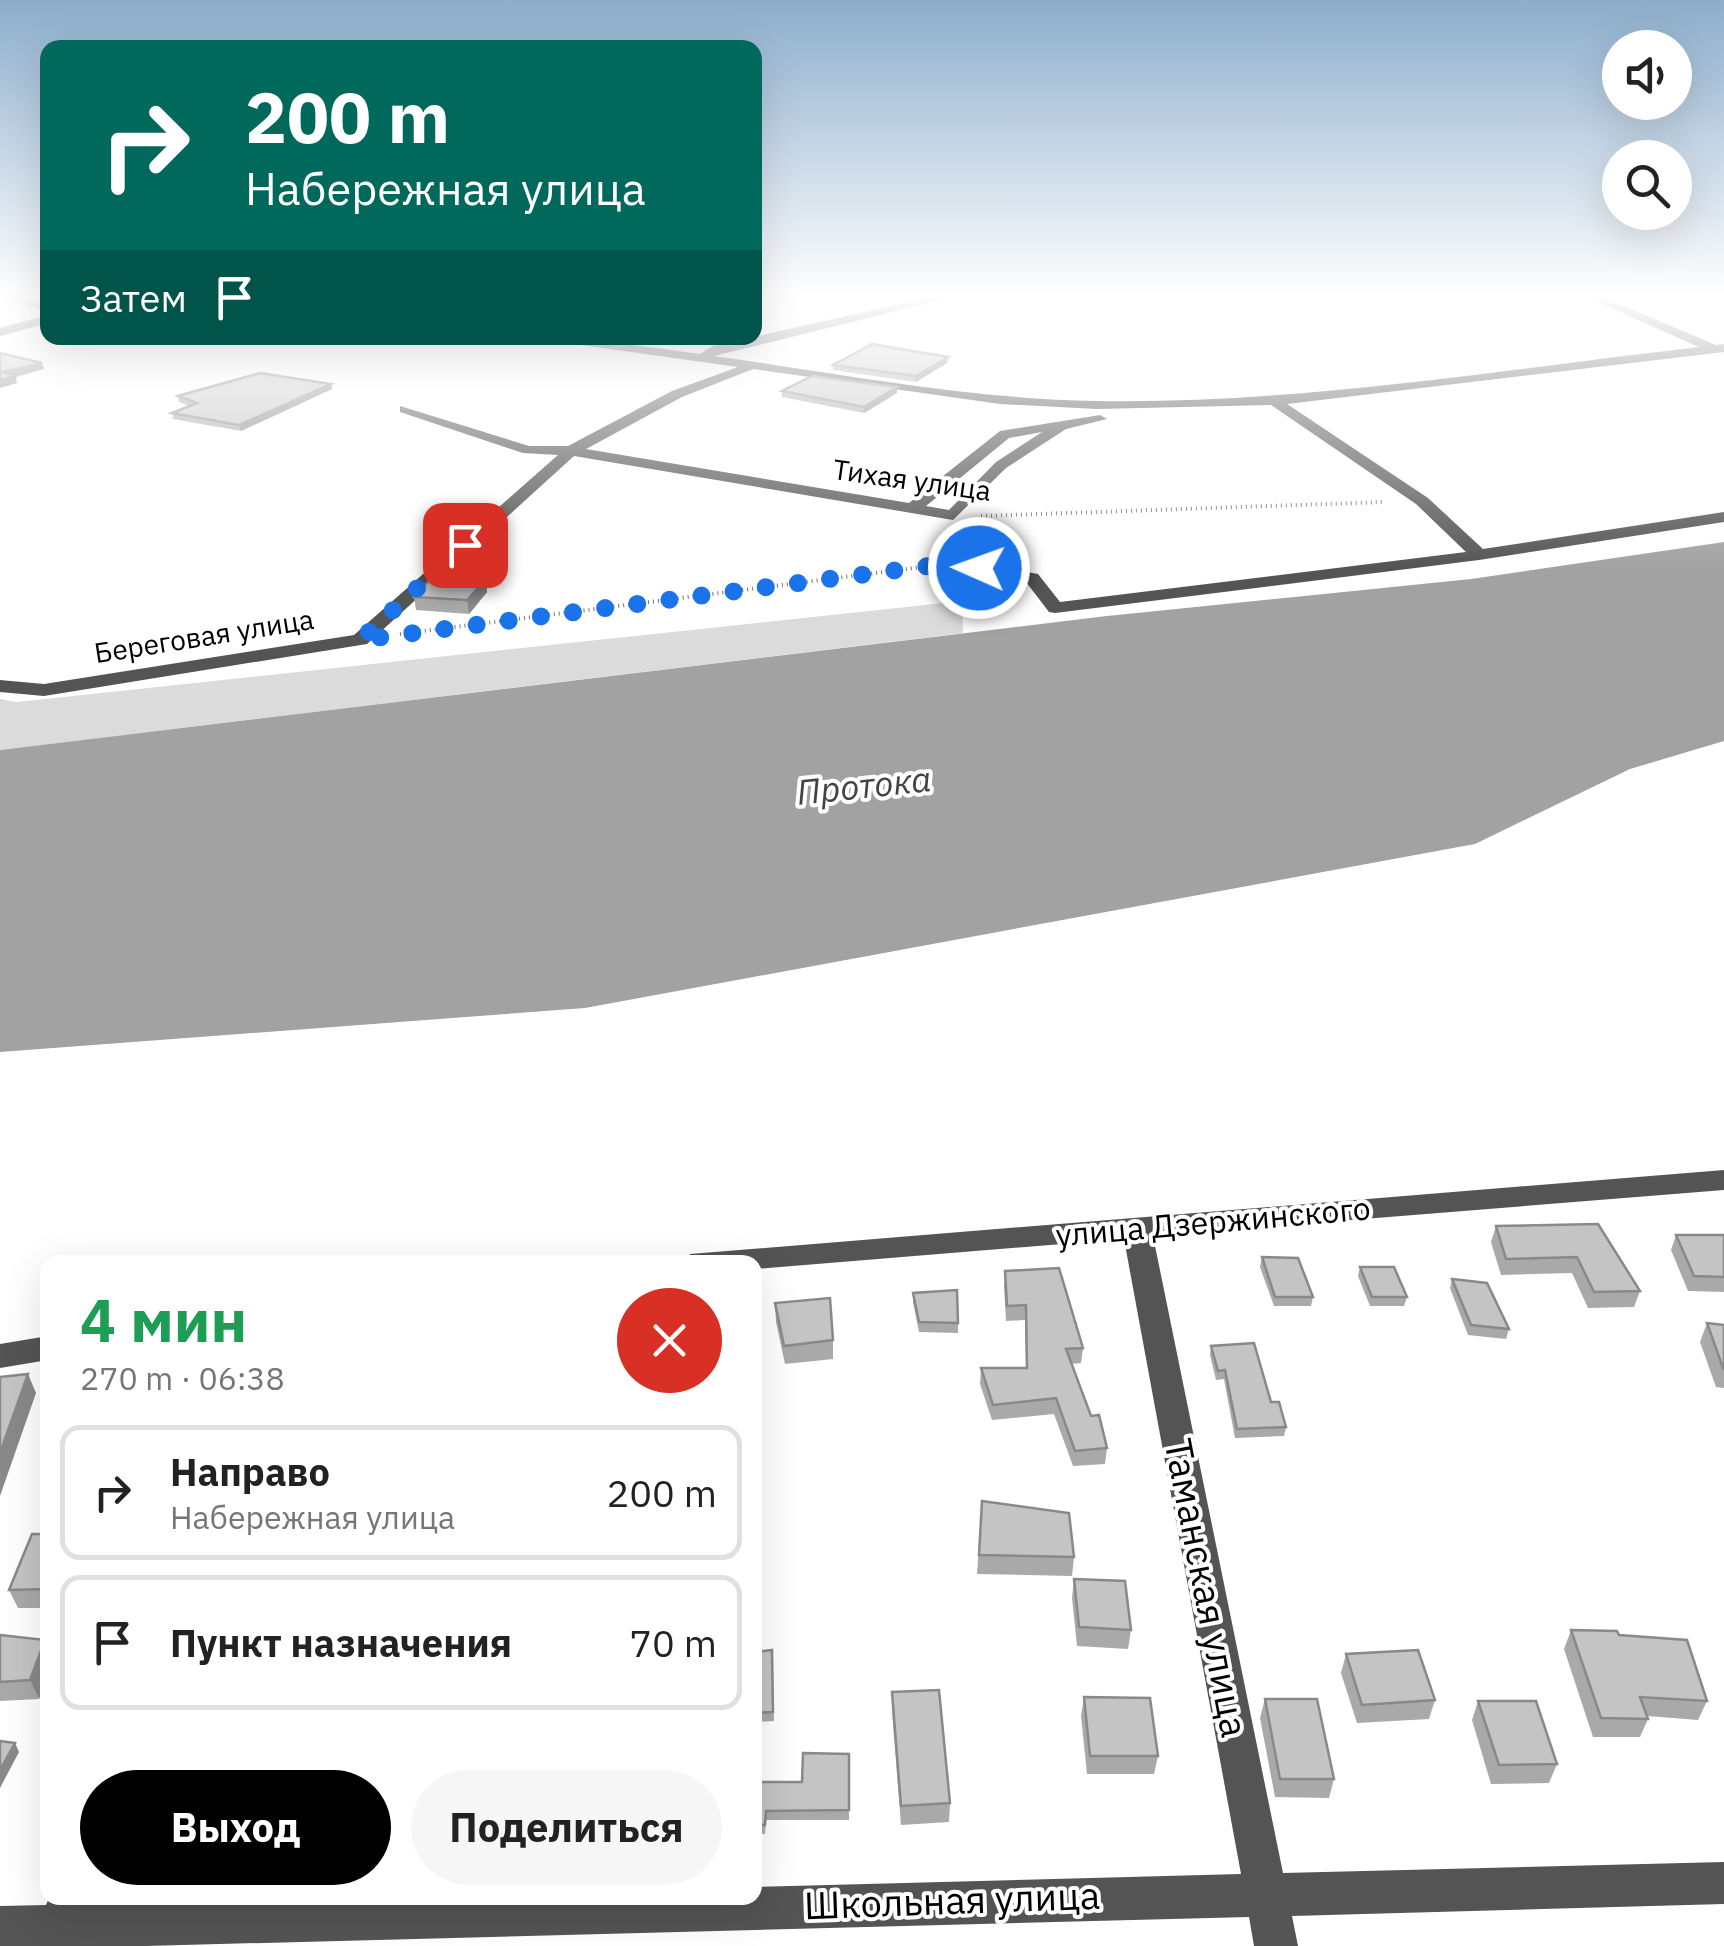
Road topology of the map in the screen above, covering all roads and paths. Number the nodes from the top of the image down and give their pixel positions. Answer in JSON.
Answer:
{"nodes":[{"id":1,"x":696,"y":387,"type":"edge"},
{"id":2,"x":904,"y":387,"type":"edge"},
{"id":3,"x":1401,"y":387,"type":"edge"},
{"id":4,"x":1528,"y":387,"type":"edge"},
{"id":5,"x":1274,"y":401,"type":"junction"},
{"id":6,"x":1097,"y":405,"type":"junction"},
{"id":7,"x":405,"y":409,"type":"dead end"},
{"id":8,"x":1294,"y":415,"type":"junction"},
{"id":9,"x":1076,"y":420,"type":"junction"},
{"id":10,"x":571,"y":451,"type":"junction"},
{"id":11,"x":1422,"y":501,"type":"junction"},
{"id":12,"x":913,"y":508,"type":"junction"},
{"id":13,"x":953,"y":515,"type":"junction"},
{"id":14,"x":1724,"y":517,"type":"edge"},
{"id":15,"x":1480,"y":555,"type":"junction"},
{"id":16,"x":952,"y":563,"type":"joint"},
{"id":17,"x":360,"y":640,"type":"junction"},
{"id":18,"x":0,"y":686,"type":"edge"},
{"id":19,"x":1724,"y":1180,"type":"edge"},
{"id":20,"x":1138,"y":1229,"type":"junction"},
{"id":21,"x":762,"y":1257,"type":"edge"},
{"id":22,"x":40,"y":1349,"type":"edge"},
{"id":23,"x":0,"y":1356,"type":"edge"},
{"id":24,"x":1724,"y":1883,"type":"edge"},
{"id":25,"x":1264,"y":1892,"type":"junction"},
{"id":26,"x":62,"y":1924,"type":"edge"},
{"id":27,"x":0,"y":1928,"type":"edge"},
{"id":28,"x":1276,"y":1946,"type":"edge"}],
"edges":[{"from":1,"to":10,"type":"street"},
{"from":2,"to":6,"type":"street"},
{"from":3,"to":5,"type":"street"},
{"from":4,"to":8,"type":"street"},
{"from":5,"to":6,"type":"street"},
{"from":5,"to":8,"type":"street"},
{"from":6,"to":9,"type":"street"},
{"from":7,"to":10,"type":"street","name":"Тихая улица"},
{"from":8,"to":9,"type":"street"},
{"from":8,"to":11,"type":"street"},
{"from":9,"to":12,"type":"street"},
{"from":9,"to":13,"type":"street"},
{"from":10,"to":12,"type":"street","name":"Тихая улица"},
{"from":10,"to":17,"type":"street"},
{"from":11,"to":13,"type":"path","name":"Тихая улица"},
{"from":11,"to":15,"type":"street"},
{"from":12,"to":13,"type":"street","name":"Тихая улица"},
{"from":14,"to":15,"type":"street"},
{"from":15,"to":16,"type":"street"},
{"from":16,"to":17,"type":"path","name":"Береговая улица"},
{"from":17,"to":18,"type":"street","name":"Береговая улица"},
{"from":19,"to":20,"type":"street","name":"улица Дзержинского"},
{"from":20,"to":21,"type":"street","name":"улица Дзержинского"},
{"from":20,"to":25,"type":"street","name":"Таманская улица"},
{"from":22,"to":23,"type":"street"},
{"from":24,"to":25,"type":"street","name":"Школьная улица"},
{"from":25,"to":26,"type":"street","name":"Школьная улица"},
{"from":25,"to":28,"type":"street","name":"Таманская улица"},
{"from":26,"to":27,"type":"street","name":"Школьная улица"}]}
